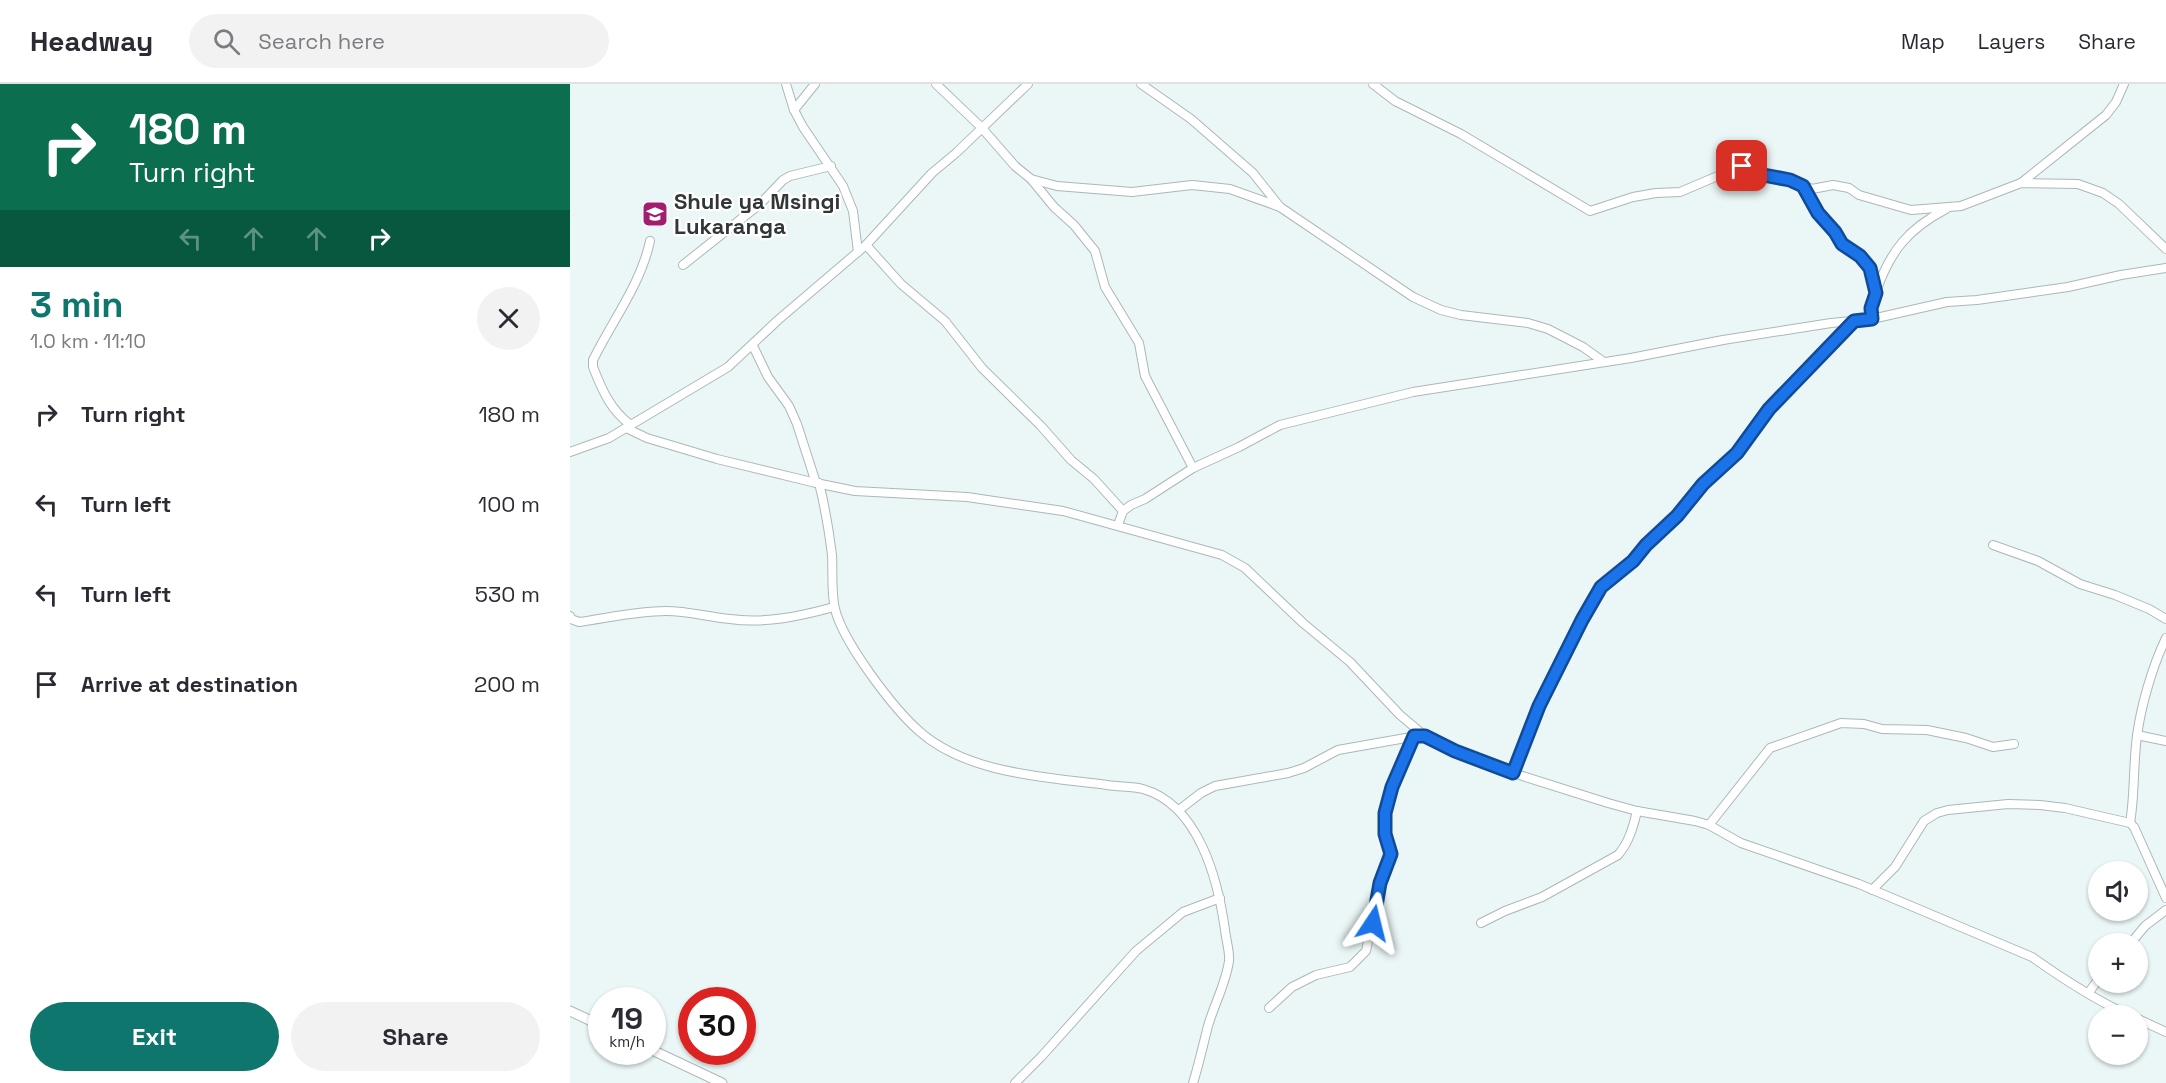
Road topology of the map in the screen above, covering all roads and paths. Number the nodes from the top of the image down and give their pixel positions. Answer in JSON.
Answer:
{"nodes":[{"id":1,"x":786,"y":84,"type":"edge"},
{"id":2,"x":815,"y":84,"type":"edge"},
{"id":3,"x":936,"y":84,"type":"edge"},
{"id":4,"x":1028,"y":84,"type":"edge"},
{"id":5,"x":1141,"y":84,"type":"edge"},
{"id":6,"x":1373,"y":84,"type":"edge"},
{"id":7,"x":2124,"y":84,"type":"edge"},
{"id":8,"x":794,"y":110,"type":"junction"},
{"id":9,"x":981,"y":127,"type":"junction"},
{"id":10,"x":831,"y":166,"type":"junction"},
{"id":11,"x":1031,"y":179,"type":"junction"},
{"id":12,"x":2021,"y":183,"type":"junction"},
{"id":13,"x":1803,"y":186,"type":"junction"},
{"id":14,"x":1280,"y":207,"type":"junction"},
{"id":15,"x":1948,"y":208,"type":"junction"},
{"id":16,"x":650,"y":242,"type":"dead end"},
{"id":17,"x":866,"y":245,"type":"junction"},
{"id":18,"x":2166,"y":249,"type":"edge"},
{"id":19,"x":858,"y":252,"type":"junction"},
{"id":20,"x":683,"y":265,"type":"dead end"},
{"id":21,"x":2166,"y":268,"type":"edge"},
{"id":22,"x":1876,"y":293,"type":"junction"},
{"id":23,"x":1872,"y":319,"type":"junction"},
{"id":24,"x":1854,"y":321,"type":"junction"},
{"id":25,"x":753,"y":346,"type":"junction"},
{"id":26,"x":1604,"y":362,"type":"junction"},
{"id":27,"x":628,"y":427,"type":"junction"},
{"id":28,"x":570,"y":453,"type":"edge"},
{"id":29,"x":1193,"y":468,"type":"junction"},
{"id":30,"x":818,"y":483,"type":"junction"},
{"id":31,"x":1123,"y":511,"type":"junction"},
{"id":32,"x":1118,"y":525,"type":"junction"},
{"id":33,"x":1993,"y":545,"type":"dead end"},
{"id":34,"x":834,"y":607,"type":"junction"},
{"id":35,"x":570,"y":616,"type":"edge"},
{"id":36,"x":2166,"y":619,"type":"edge"},
{"id":37,"x":2166,"y":638,"type":"edge"},
{"id":38,"x":2137,"y":735,"type":"junction"},
{"id":39,"x":1414,"y":736,"type":"junction"},
{"id":40,"x":1425,"y":736,"type":"junction"},
{"id":41,"x":2166,"y":741,"type":"edge"},
{"id":42,"x":2014,"y":744,"type":"dead end"},
{"id":43,"x":1513,"y":773,"type":"junction"},
{"id":44,"x":1179,"y":810,"type":"junction"},
{"id":45,"x":1638,"y":812,"type":"junction"},
{"id":46,"x":2130,"y":823,"type":"junction"},
{"id":47,"x":1709,"y":825,"type":"junction"},
{"id":48,"x":1872,"y":890,"type":"junction"},
{"id":49,"x":1220,"y":898,"type":"junction"},
{"id":50,"x":2166,"y":898,"type":"edge"},
{"id":51,"x":2166,"y":910,"type":"edge"},
{"id":52,"x":1481,"y":923,"type":"dead end"},
{"id":53,"x":2139,"y":933,"type":"edge"},
{"id":54,"x":2088,"y":991,"type":"edge"},
{"id":55,"x":2090,"y":993,"type":"edge"},
{"id":56,"x":2108,"y":1005,"type":"edge"},
{"id":57,"x":1269,"y":1008,"type":"dead end"},
{"id":58,"x":570,"y":1011,"type":"edge"},
{"id":59,"x":588,"y":1019,"type":"edge"},
{"id":60,"x":2148,"y":1024,"type":"edge"},
{"id":61,"x":2166,"y":1032,"type":"edge"},
{"id":62,"x":666,"y":1057,"type":"edge"},
{"id":63,"x":722,"y":1083,"type":"edge"},
{"id":64,"x":1015,"y":1083,"type":"edge"},
{"id":65,"x":1193,"y":1083,"type":"edge"}],
"edges":[{"from":1,"to":8,"type":"street"},
{"from":2,"to":8,"type":"street"},
{"from":3,"to":9,"type":"street"},
{"from":4,"to":9,"type":"street"},
{"from":5,"to":14,"type":"street"},
{"from":6,"to":13,"type":"street"},
{"from":7,"to":12,"type":"street"},
{"from":8,"to":10,"type":"street"},
{"from":9,"to":11,"type":"street"},
{"from":9,"to":17,"type":"street"},
{"from":10,"to":19,"type":"street"},
{"from":10,"to":20,"type":"street"},
{"from":11,"to":14,"type":"street"},
{"from":11,"to":29,"type":"street"},
{"from":12,"to":15,"type":"street"},
{"from":12,"to":18,"type":"street"},
{"from":13,"to":15,"type":"street"},
{"from":13,"to":22,"type":"street"},
{"from":14,"to":26,"type":"street"},
{"from":15,"to":22,"type":"street"},
{"from":16,"to":27,"type":"street"},
{"from":17,"to":19,"type":"street"},
{"from":17,"to":31,"type":"street"},
{"from":19,"to":25,"type":"street"},
{"from":21,"to":23,"type":"street"},
{"from":22,"to":23,"type":"street"},
{"from":23,"to":24,"type":"street"},
{"from":24,"to":26,"type":"street"},
{"from":24,"to":43,"type":"street"},
{"from":25,"to":27,"type":"street"},
{"from":25,"to":30,"type":"street"},
{"from":26,"to":29,"type":"street"},
{"from":27,"to":28,"type":"street"},
{"from":27,"to":30,"type":"street"},
{"from":29,"to":31,"type":"street"},
{"from":30,"to":32,"type":"street"},
{"from":30,"to":34,"type":"street"},
{"from":31,"to":32,"type":"street"},
{"from":32,"to":40,"type":"street"},
{"from":33,"to":36,"type":"street"},
{"from":34,"to":35,"type":"street"},
{"from":34,"to":44,"type":"street"},
{"from":37,"to":38,"type":"street"},
{"from":38,"to":41,"type":"street"},
{"from":38,"to":46,"type":"street"},
{"from":39,"to":40,"type":"street"},
{"from":39,"to":44,"type":"street"},
{"from":39,"to":57,"type":"street"},
{"from":40,"to":43,"type":"street"},
{"from":42,"to":47,"type":"street"},
{"from":43,"to":45,"type":"street"},
{"from":44,"to":49,"type":"street"},
{"from":45,"to":47,"type":"street"},
{"from":45,"to":52,"type":"street"},
{"from":46,"to":48,"type":"street"},
{"from":46,"to":50,"type":"street"},
{"from":47,"to":48,"type":"street"},
{"from":48,"to":54,"type":"street"},
{"from":49,"to":64,"type":"street"},
{"from":49,"to":65,"type":"street"},
{"from":51,"to":53,"type":"street"},
{"from":55,"to":56,"type":"street"},
{"from":58,"to":59,"type":"main road"},
{"from":60,"to":61,"type":"street"},
{"from":62,"to":63,"type":"main road"}]}
